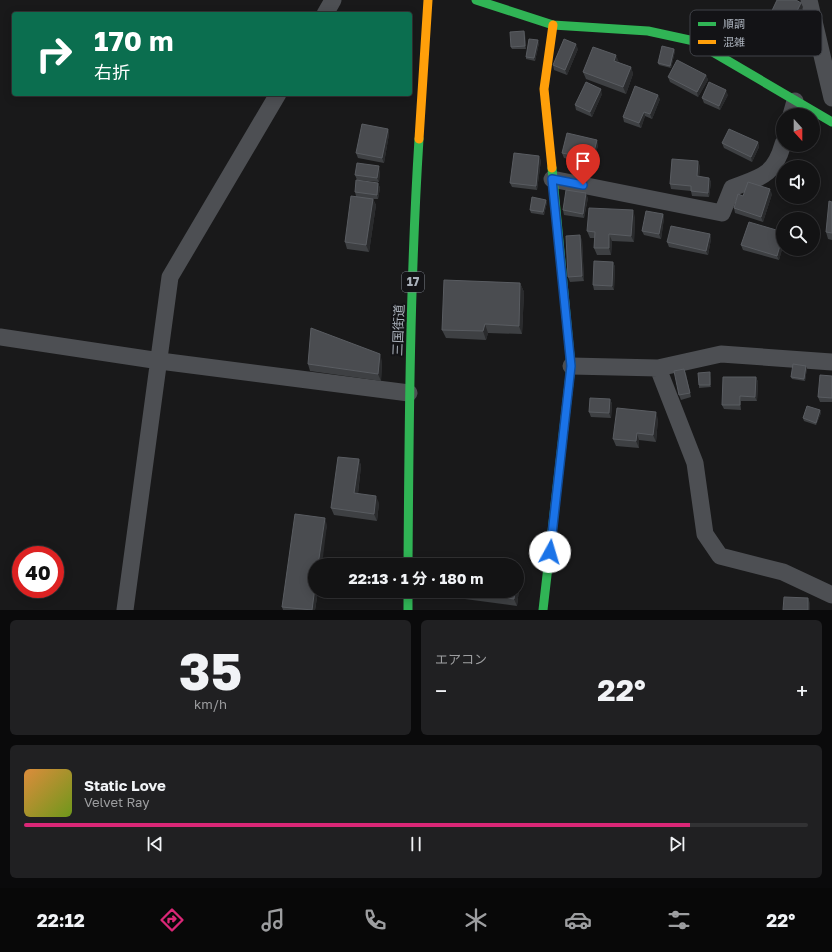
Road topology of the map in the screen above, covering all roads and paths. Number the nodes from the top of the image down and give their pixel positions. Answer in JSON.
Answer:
{"nodes":[{"id":1,"x":333,"y":0,"type":"edge"},
{"id":2,"x":428,"y":0,"type":"edge"},
{"id":3,"x":476,"y":0,"type":"edge"},
{"id":4,"x":809,"y":0,"type":"edge"},
{"id":5,"x":811,"y":10,"type":"edge"},
{"id":6,"x":326,"y":12,"type":"edge"},
{"id":7,"x":553,"y":25,"type":"junction"},
{"id":8,"x":690,"y":40,"type":"edge"},
{"id":9,"x":822,"y":55,"type":"edge"},
{"id":10,"x":716,"y":56,"type":"edge"},
{"id":11,"x":277,"y":96,"type":"edge"},
{"id":12,"x":832,"y":98,"type":"edge"},
{"id":13,"x":793,"y":108,"type":"edge"},
{"id":14,"x":820,"y":118,"type":"edge"},
{"id":15,"x":832,"y":122,"type":"edge"},
{"id":16,"x":781,"y":152,"type":"edge"},
{"id":17,"x":552,"y":179,"type":"junction"},
{"id":18,"x":0,"y":337,"type":"edge"},
{"id":19,"x":160,"y":361,"type":"junction"},
{"id":20,"x":832,"y":362,"type":"edge"},
{"id":21,"x":571,"y":366,"type":"junction"},
{"id":22,"x":658,"y":368,"type":"junction"},
{"id":23,"x":410,"y":393,"type":"junction"},
{"id":24,"x":408,"y":558,"type":"edge"},
{"id":25,"x":832,"y":595,"type":"edge"},
{"id":26,"x":408,"y":598,"type":"edge"},
{"id":27,"x":125,"y":610,"type":"edge"},
{"id":28,"x":408,"y":610,"type":"edge"},
{"id":29,"x":543,"y":610,"type":"edge"}],
"edges":[{"from":1,"to":6,"type":"street"},
{"from":2,"to":23,"type":"main road","name":"三国街道","number":"17"},
{"from":3,"to":7,"type":"main road"},
{"from":4,"to":5,"type":"street"},
{"from":7,"to":8,"type":"main road"},
{"from":7,"to":17,"type":"main road"},
{"from":9,"to":12,"type":"street"},
{"from":10,"to":13,"type":"main road"},
{"from":11,"to":19,"type":"street"},
{"from":14,"to":15,"type":"main road"},
{"from":16,"to":17,"type":"street"},
{"from":17,"to":21,"type":"main road"},
{"from":18,"to":19,"type":"street"},
{"from":19,"to":23,"type":"street"},
{"from":19,"to":27,"type":"street"},
{"from":20,"to":22,"type":"street"},
{"from":21,"to":22,"type":"street"},
{"from":21,"to":29,"type":"main road"},
{"from":22,"to":25,"type":"street"},
{"from":23,"to":24,"type":"main road","name":"三国街道","number":"17"},
{"from":26,"to":28,"type":"main road"}]}
